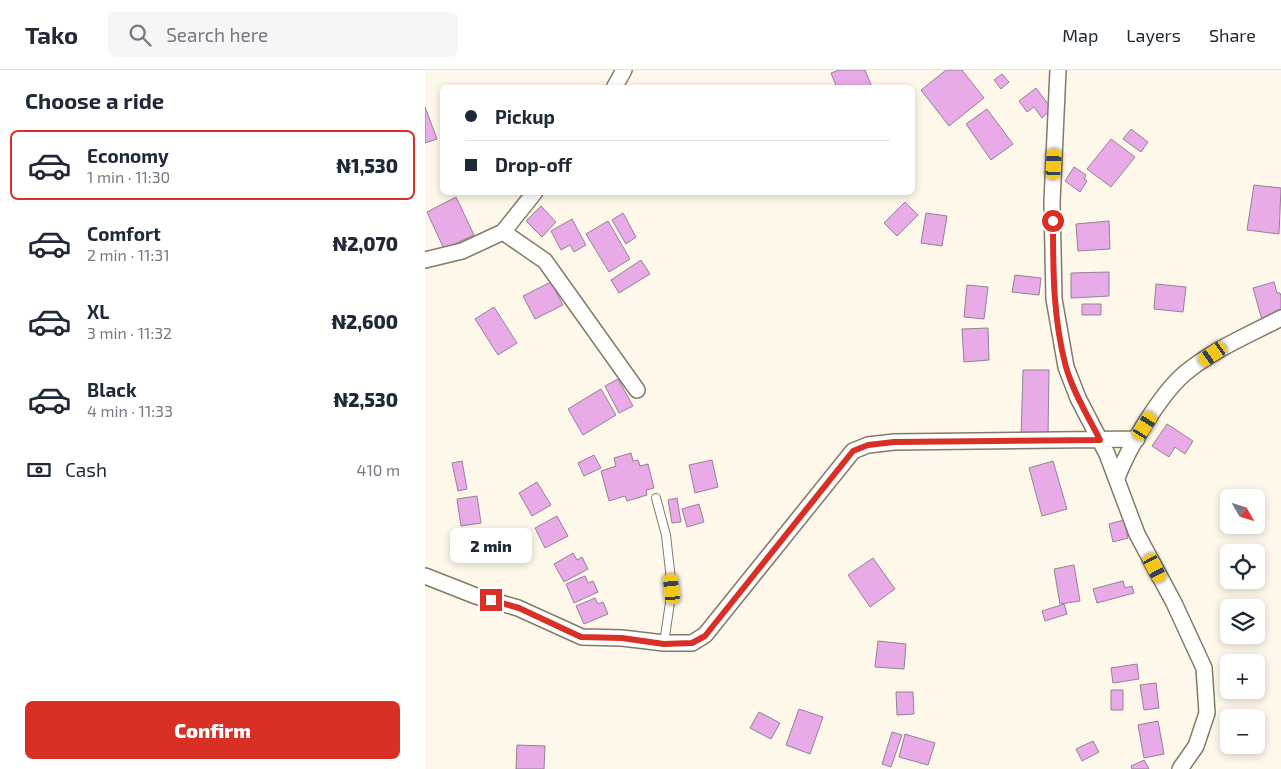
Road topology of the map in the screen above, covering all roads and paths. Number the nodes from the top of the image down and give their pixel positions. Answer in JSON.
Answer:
{"nodes":[{"id":1,"x":624,"y":70,"type":"edge"},
{"id":2,"x":1059,"y":70,"type":"edge"},
{"id":3,"x":616,"y":85,"type":"edge"},
{"id":4,"x":533,"y":195,"type":"edge"},
{"id":5,"x":503,"y":232,"type":"junction"},
{"id":6,"x":425,"y":260,"type":"edge"},
{"id":7,"x":1281,"y":318,"type":"edge"},
{"id":8,"x":637,"y":390,"type":"dead end"},
{"id":9,"x":1137,"y":439,"type":"junction"},
{"id":10,"x":1100,"y":440,"type":"junction"},
{"id":11,"x":1117,"y":478,"type":"junction"},
{"id":12,"x":656,"y":498,"type":"dead end"},
{"id":13,"x":425,"y":576,"type":"edge"},
{"id":14,"x":664,"y":644,"type":"junction"},
{"id":15,"x":1180,"y":769,"type":"edge"}],
"edges":[{"from":1,"to":3,"type":"street"},
{"from":2,"to":10,"type":"street"},
{"from":4,"to":5,"type":"street"},
{"from":5,"to":6,"type":"street"},
{"from":5,"to":8,"type":"street"},
{"from":7,"to":9,"type":"street"},
{"from":9,"to":10,"type":"street"},
{"from":9,"to":11,"type":"street"},
{"from":10,"to":11,"type":"street"},
{"from":10,"to":14,"type":"street"},
{"from":11,"to":15,"type":"street"},
{"from":12,"to":14,"type":"lane"},
{"from":13,"to":14,"type":"street"}]}
